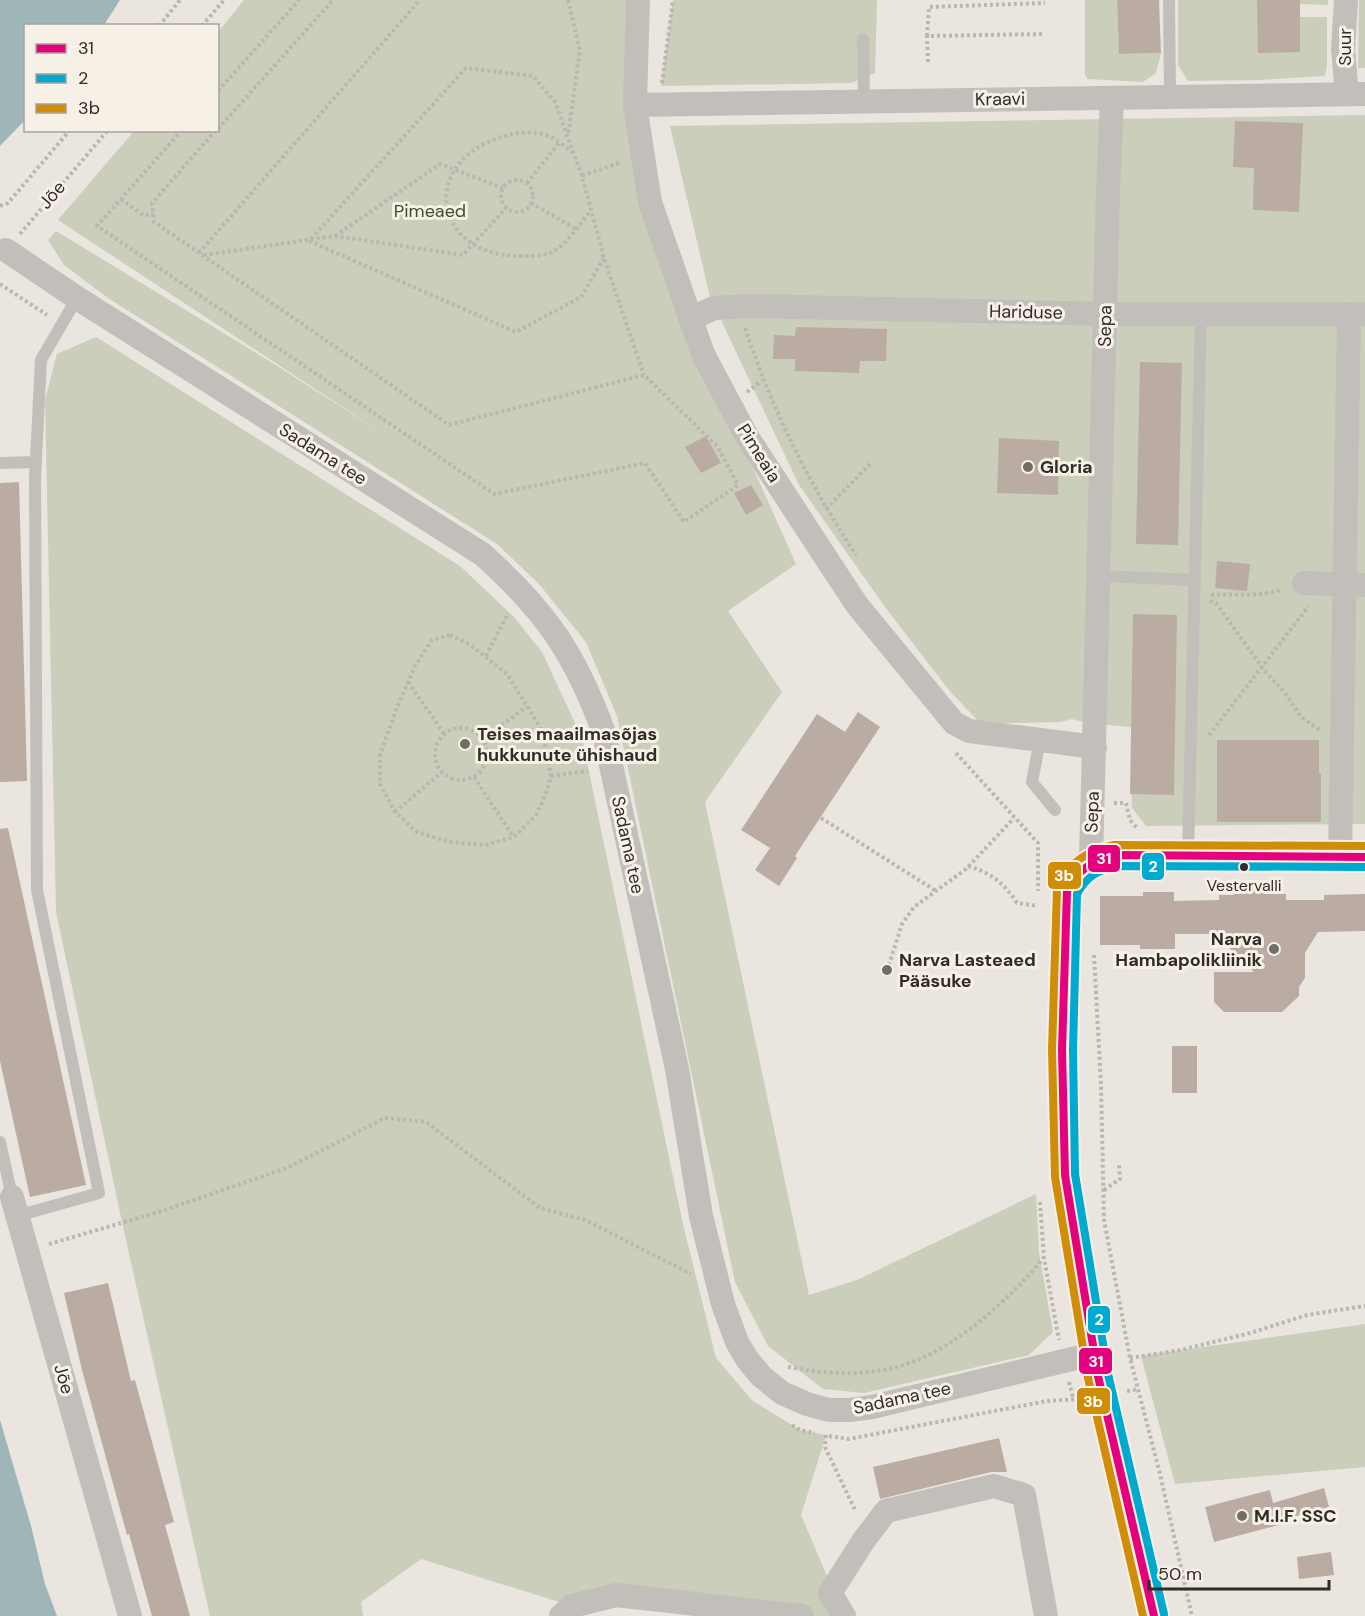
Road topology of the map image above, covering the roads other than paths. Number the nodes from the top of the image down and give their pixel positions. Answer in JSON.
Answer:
{"nodes":[{"id":1,"x":638,"y":0,"type":"edge"},
{"id":2,"x":1169,"y":0,"type":"edge"},
{"id":3,"x":1346,"y":0,"type":"edge"},
{"id":4,"x":863,"y":39,"type":"dead end"},
{"id":5,"x":1356,"y":94,"type":"edge"},
{"id":6,"x":1170,"y":97,"type":"junction"},
{"id":7,"x":1112,"y":98,"type":"junction"},
{"id":8,"x":864,"y":101,"type":"junction"},
{"id":9,"x":647,"y":105,"type":"junction"},
{"id":10,"x":3,"y":256,"type":"edge"},
{"id":11,"x":76,"y":298,"type":"junction"},
{"id":12,"x":1105,"y":314,"type":"junction"},
{"id":13,"x":1201,"y":314,"type":"junction"},
{"id":14,"x":1357,"y":314,"type":"edge"},
{"id":15,"x":690,"y":319,"type":"junction"},
{"id":16,"x":36,"y":462,"type":"junction"},
{"id":17,"x":0,"y":463,"type":"edge"},
{"id":18,"x":1099,"y":576,"type":"junction"},
{"id":19,"x":1195,"y":580,"type":"junction"},
{"id":20,"x":1335,"y":584,"type":"edge"},
{"id":21,"x":1040,"y":740,"type":"junction"},
{"id":22,"x":1095,"y":747,"type":"junction"},
{"id":23,"x":1055,"y":810,"type":"dead end"},
{"id":24,"x":1188,"y":855,"type":"junction"},
{"id":25,"x":1353,"y":857,"type":"edge"},
{"id":26,"x":1091,"y":862,"type":"junction"},
{"id":27,"x":0,"y":1142,"type":"edge"},
{"id":28,"x":14,"y":1206,"type":"junction"},
{"id":29,"x":1093,"y":1354,"type":"junction"},
{"id":30,"x":130,"y":1616,"type":"edge"},
{"id":31,"x":561,"y":1616,"type":"edge"},
{"id":32,"x":802,"y":1616,"type":"edge"},
{"id":33,"x":844,"y":1616,"type":"edge"},
{"id":34,"x":1046,"y":1616,"type":"edge"},
{"id":35,"x":1154,"y":1616,"type":"edge"}],
"edges":[{"from":1,"to":9,"type":"street","name":"Pimeaia"},
{"from":2,"to":6,"type":"lane"},
{"from":3,"to":5,"type":"street","name":"Suur"},
{"from":4,"to":8,"type":"lane"},
{"from":5,"to":6,"type":"street","name":"Kraavi"},
{"from":6,"to":7,"type":"street","name":"Kraavi"},
{"from":7,"to":8,"type":"street","name":"Kraavi"},
{"from":7,"to":12,"type":"street","name":"Sepa"},
{"from":8,"to":9,"type":"street","name":"Kraavi"},
{"from":9,"to":15,"type":"street","name":"Pimeaia"},
{"from":10,"to":11,"type":"street","name":"Sadama tee"},
{"from":11,"to":16,"type":"lane"},
{"from":11,"to":29,"type":"street","name":"Sadama tee"},
{"from":12,"to":13,"type":"street","name":"Hariduse"},
{"from":12,"to":15,"type":"street","name":"Hariduse"},
{"from":12,"to":18,"type":"street","name":"Sepa"},
{"from":13,"to":14,"type":"street","name":"Hariduse"},
{"from":13,"to":19,"type":"lane"},
{"from":14,"to":20,"type":"street"},
{"from":15,"to":21,"type":"street","name":"Pimeaia"},
{"from":16,"to":17,"type":"lane"},
{"from":16,"to":28,"type":"lane"},
{"from":18,"to":19,"type":"lane"},
{"from":18,"to":22,"type":"street","name":"Sepa"},
{"from":19,"to":24,"type":"lane"},
{"from":20,"to":25,"type":"street"},
{"from":21,"to":22,"type":"street","name":"Pimeaia"},
{"from":21,"to":23,"type":"lane"},
{"from":22,"to":26,"type":"street","name":"Sepa"},
{"from":24,"to":25,"type":"street"},
{"from":24,"to":26,"type":"street"},
{"from":26,"to":29,"type":"street"},
{"from":27,"to":28,"type":"lane","name":"Jõe"},
{"from":28,"to":30,"type":"street","name":"Jõe"},
{"from":29,"to":35,"type":"street"},
{"from":31,"to":32,"type":"street"},
{"from":33,"to":34,"type":"street"}]}
